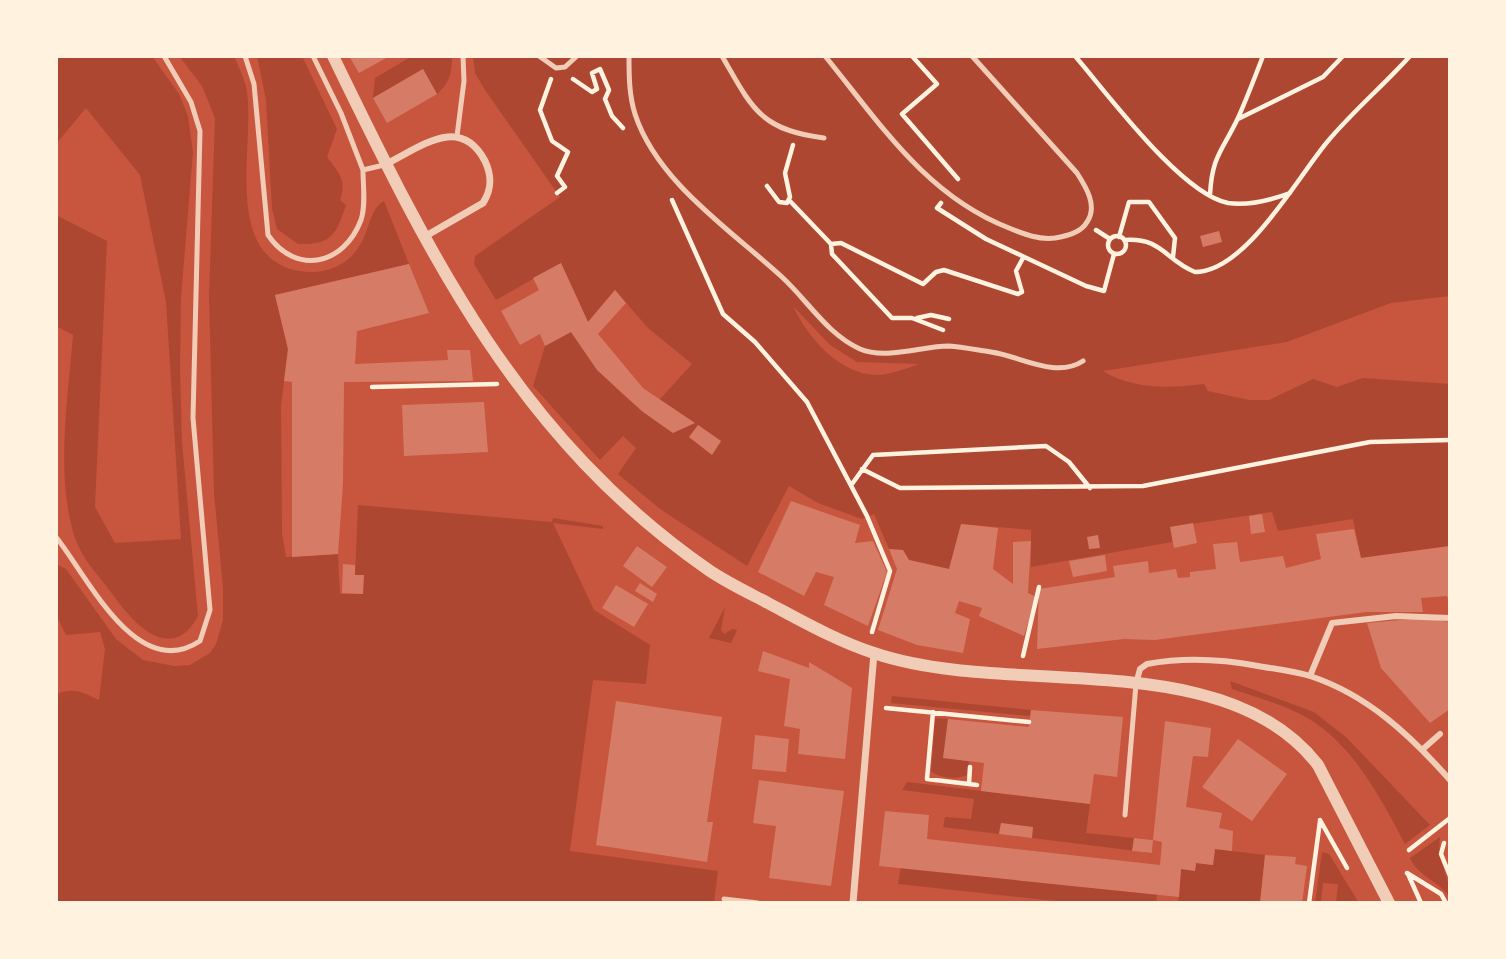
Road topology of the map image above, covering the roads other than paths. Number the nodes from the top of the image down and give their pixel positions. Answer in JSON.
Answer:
{"nodes":[{"id":1,"x":164,"y":56,"type":"edge"},
{"id":2,"x":245,"y":56,"type":"edge"},
{"id":3,"x":313,"y":56,"type":"edge"},
{"id":4,"x":333,"y":56,"type":"edge"},
{"id":5,"x":463,"y":56,"type":"edge"},
{"id":6,"x":539,"y":56,"type":"edge"},
{"id":7,"x":576,"y":56,"type":"edge"},
{"id":8,"x":629,"y":56,"type":"edge"},
{"id":9,"x":722,"y":56,"type":"edge"},
{"id":10,"x":825,"y":56,"type":"edge"},
{"id":11,"x":972,"y":56,"type":"edge"},
{"id":12,"x":457,"y":136,"type":"junction"},
{"id":13,"x":824,"y":138,"type":"dead end"},
{"id":14,"x":386,"y":165,"type":"junction"},
{"id":15,"x":363,"y":170,"type":"junction"},
{"id":16,"x":422,"y":238,"type":"junction"},
{"id":17,"x":1083,"y":360,"type":"dead end"},
{"id":18,"x":56,"y":537,"type":"edge"},
{"id":19,"x":1450,"y":618,"type":"edge"},
{"id":20,"x":874,"y":653,"type":"junction"},
{"id":21,"x":1310,"y":676,"type":"junction"},
{"id":22,"x":1136,"y":684,"type":"junction"},
{"id":23,"x":1440,"y":734,"type":"dead end"},
{"id":24,"x":1423,"y":749,"type":"junction"},
{"id":25,"x":1450,"y":780,"type":"edge"},
{"id":26,"x":1125,"y":815,"type":"dead end"},
{"id":27,"x":724,"y":900,"type":"dead end"},
{"id":28,"x":758,"y":903,"type":"edge"},
{"id":29,"x":853,"y":903,"type":"edge"},
{"id":30,"x":1389,"y":903,"type":"edge"}],
"edges":[{"from":1,"to":18,"type":"lane"},
{"from":2,"to":15,"type":"lane"},
{"from":3,"to":15,"type":"lane"},
{"from":4,"to":14,"type":"street"},
{"from":5,"to":12,"type":"lane"},
{"from":6,"to":7,"type":"lane"},
{"from":8,"to":17,"type":"lane"},
{"from":9,"to":13,"type":"lane"},
{"from":10,"to":11,"type":"lane"},
{"from":12,"to":14,"type":"street"},
{"from":12,"to":16,"type":"street"},
{"from":14,"to":15,"type":"lane"},
{"from":14,"to":16,"type":"street"},
{"from":16,"to":20,"type":"street"},
{"from":19,"to":21,"type":"street"},
{"from":20,"to":22,"type":"street"},
{"from":20,"to":29,"type":"street"},
{"from":21,"to":22,"type":"street"},
{"from":21,"to":24,"type":"street"},
{"from":22,"to":26,"type":"lane"},
{"from":22,"to":30,"type":"street"},
{"from":23,"to":24,"type":"street"},
{"from":24,"to":25,"type":"street"},
{"from":27,"to":28,"type":"lane"}]}
